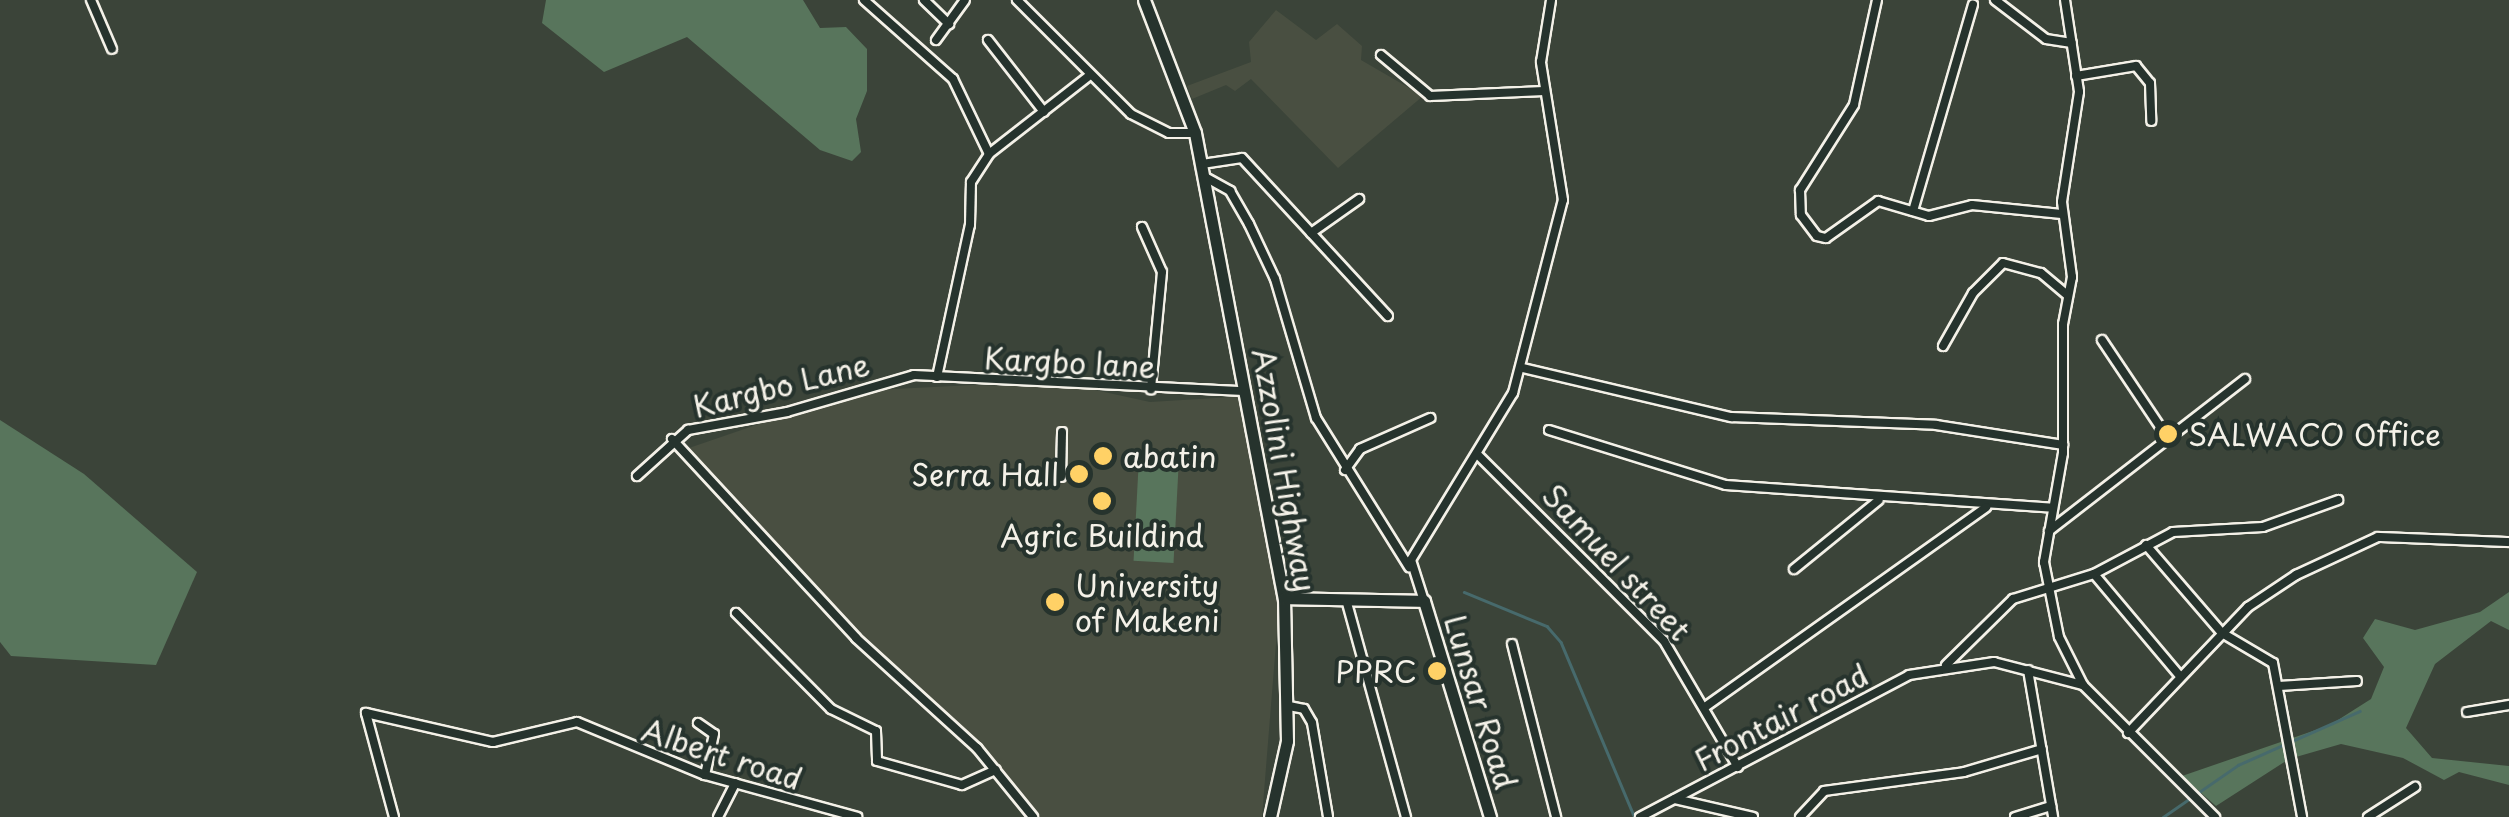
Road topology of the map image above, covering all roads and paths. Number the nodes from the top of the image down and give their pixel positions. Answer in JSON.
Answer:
{"nodes":[{"id":1,"x":92,"y":0,"type":"edge"},
{"id":2,"x":864,"y":0,"type":"edge"},
{"id":3,"x":924,"y":0,"type":"edge"},
{"id":4,"x":965,"y":0,"type":"edge"},
{"id":5,"x":1016,"y":0,"type":"edge"},
{"id":6,"x":1144,"y":0,"type":"edge"},
{"id":7,"x":1551,"y":0,"type":"edge"},
{"id":8,"x":1877,"y":0,"type":"edge"},
{"id":9,"x":1996,"y":0,"type":"edge"},
{"id":10,"x":2065,"y":0,"type":"edge"},
{"id":11,"x":1974,"y":5,"type":"dead end"},
{"id":12,"x":949,"y":24,"type":"junction"},
{"id":13,"x":936,"y":40,"type":"dead end"},
{"id":14,"x":988,"y":40,"type":"dead end"},
{"id":15,"x":2072,"y":43,"type":"junction"},
{"id":16,"x":112,"y":50,"type":"dead end"},
{"id":17,"x":1381,"y":55,"type":"dead end"},
{"id":18,"x":1089,"y":76,"type":"junction"},
{"id":19,"x":2076,"y":76,"type":"junction"},
{"id":20,"x":1544,"y":91,"type":"junction"},
{"id":21,"x":1044,"y":112,"type":"junction"},
{"id":22,"x":2151,"y":121,"type":"dead end"},
{"id":23,"x":1196,"y":133,"type":"junction"},
{"id":24,"x":989,"y":154,"type":"junction"},
{"id":25,"x":1204,"y":170,"type":"junction"},
{"id":26,"x":1359,"y":199,"type":"dead end"},
{"id":27,"x":1913,"y":211,"type":"junction"},
{"id":28,"x":2062,"y":214,"type":"junction"},
{"id":29,"x":1142,"y":227,"type":"dead end"},
{"id":30,"x":1311,"y":234,"type":"junction"},
{"id":31,"x":2067,"y":296,"type":"junction"},
{"id":32,"x":1388,"y":316,"type":"dead end"},
{"id":33,"x":2102,"y":340,"type":"dead end"},
{"id":34,"x":1943,"y":346,"type":"dead end"},
{"id":35,"x":1523,"y":368,"type":"junction"},
{"id":36,"x":937,"y":378,"type":"junction"},
{"id":37,"x":2245,"y":379,"type":"dead end"},
{"id":38,"x":894,"y":381,"type":"joint"},
{"id":39,"x":1151,"y":388,"type":"junction"},
{"id":40,"x":1244,"y":392,"type":"junction"},
{"id":41,"x":1430,"y":418,"type":"dead end"},
{"id":42,"x":1549,"y":430,"type":"dead end"},
{"id":43,"x":1062,"y":432,"type":"dead end"},
{"id":44,"x":2165,"y":434,"type":"junction"},
{"id":45,"x":672,"y":439,"type":"junction"},
{"id":46,"x":2063,"y":445,"type":"junction"},
{"id":47,"x":1477,"y":454,"type":"junction"},
{"id":48,"x":1345,"y":470,"type":"junction"},
{"id":49,"x":637,"y":476,"type":"dead end"},
{"id":50,"x":1061,"y":477,"type":"dead end"},
{"id":51,"x":1879,"y":500,"type":"junction"},
{"id":52,"x":2338,"y":500,"type":"dead end"},
{"id":53,"x":1988,"y":506,"type":"junction"},
{"id":54,"x":2052,"y":508,"type":"junction"},
{"id":55,"x":2049,"y":532,"type":"junction"},
{"id":56,"x":2509,"y":542,"type":"edge"},
{"id":57,"x":2146,"y":546,"type":"junction"},
{"id":58,"x":1409,"y":566,"type":"junction"},
{"id":59,"x":1794,"y":569,"type":"dead end"},
{"id":60,"x":2094,"y":574,"type":"junction"},
{"id":61,"x":2050,"y":591,"type":"junction"},
{"id":62,"x":1284,"y":598,"type":"junction"},
{"id":63,"x":1424,"y":601,"type":"junction"},
{"id":64,"x":1347,"y":603,"type":"junction"},
{"id":65,"x":736,"y":613,"type":"dead end"},
{"id":66,"x":2222,"y":633,"type":"junction"},
{"id":67,"x":1512,"y":644,"type":"dead end"},
{"id":68,"x":1946,"y":666,"type":"junction"},
{"id":69,"x":2028,"y":670,"type":"junction"},
{"id":70,"x":2180,"y":676,"type":"junction"},
{"id":71,"x":2357,"y":682,"type":"dead end"},
{"id":72,"x":2083,"y":685,"type":"junction"},
{"id":73,"x":2279,"y":686,"type":"junction"},
{"id":74,"x":2509,"y":705,"type":"edge"},
{"id":75,"x":1289,"y":706,"type":"junction"},
{"id":76,"x":1705,"y":707,"type":"junction"},
{"id":77,"x":2467,"y":712,"type":"dead end"},
{"id":78,"x":698,"y":723,"type":"dead end"},
{"id":79,"x":2128,"y":733,"type":"junction"},
{"id":80,"x":2042,"y":749,"type":"junction"},
{"id":81,"x":1738,"y":766,"type":"junction"},
{"id":82,"x":996,"y":770,"type":"junction"},
{"id":83,"x":706,"y":774,"type":"junction"},
{"id":84,"x":735,"y":784,"type":"junction"},
{"id":85,"x":2415,"y":787,"type":"dead end"},
{"id":86,"x":1675,"y":799,"type":"junction"},
{"id":87,"x":2051,"y":806,"type":"junction"},
{"id":88,"x":394,"y":817,"type":"edge"},
{"id":89,"x":718,"y":817,"type":"edge"},
{"id":90,"x":858,"y":817,"type":"edge"},
{"id":91,"x":1032,"y":817,"type":"edge"},
{"id":92,"x":1270,"y":817,"type":"edge"},
{"id":93,"x":1328,"y":817,"type":"edge"},
{"id":94,"x":1406,"y":817,"type":"edge"},
{"id":95,"x":1490,"y":817,"type":"edge"},
{"id":96,"x":1556,"y":817,"type":"edge"},
{"id":97,"x":1640,"y":817,"type":"edge"},
{"id":98,"x":1753,"y":817,"type":"edge"},
{"id":99,"x":1800,"y":817,"type":"edge"},
{"id":100,"x":2015,"y":817,"type":"edge"},
{"id":101,"x":2053,"y":817,"type":"edge"},
{"id":102,"x":2215,"y":817,"type":"edge"},
{"id":103,"x":2302,"y":817,"type":"edge"},
{"id":104,"x":2368,"y":817,"type":"edge"}],
"edges":[{"from":1,"to":16,"type":"street"},
{"from":2,"to":24,"type":"street"},
{"from":3,"to":12,"type":"street"},
{"from":4,"to":12,"type":"street"},
{"from":5,"to":18,"type":"street"},
{"from":6,"to":23,"type":"main road","name":"Azzolini Highway"},
{"from":7,"to":20,"type":"street"},
{"from":8,"to":27,"type":"street"},
{"from":9,"to":15,"type":"street"},
{"from":10,"to":15,"type":"street"},
{"from":11,"to":27,"type":"street"},
{"from":12,"to":13,"type":"street"},
{"from":14,"to":21,"type":"street"},
{"from":15,"to":19,"type":"street"},
{"from":17,"to":20,"type":"street"},
{"from":18,"to":21,"type":"street"},
{"from":18,"to":23,"type":"street"},
{"from":19,"to":22,"type":"street"},
{"from":19,"to":28,"type":"street"},
{"from":20,"to":35,"type":"street"},
{"from":21,"to":24,"type":"street"},
{"from":23,"to":25,"type":"main road","name":"Azzolini Highway"},
{"from":24,"to":36,"type":"street"},
{"from":25,"to":30,"type":"street"},
{"from":25,"to":40,"type":"main road","name":"Azzolini Highway"},
{"from":25,"to":48,"type":"street"},
{"from":26,"to":30,"type":"street"},
{"from":27,"to":28,"type":"street"},
{"from":28,"to":31,"type":"street"},
{"from":29,"to":39,"type":"street"},
{"from":30,"to":32,"type":"street"},
{"from":31,"to":34,"type":"street"},
{"from":31,"to":46,"type":"street"},
{"from":33,"to":44,"type":"street"},
{"from":35,"to":46,"type":"street"},
{"from":35,"to":47,"type":"street"},
{"from":36,"to":38,"type":"street","name":"Kargbo lane"},
{"from":36,"to":39,"type":"street","name":"Kargbo lane"},
{"from":37,"to":44,"type":"street"},
{"from":38,"to":45,"type":"street","name":"Kargbo Lane"},
{"from":39,"to":40,"type":"street","name":"Kargbo lane"},
{"from":40,"to":62,"type":"main road","name":"Azzolini Highway"},
{"from":41,"to":48,"type":"street"},
{"from":42,"to":51,"type":"street"},
{"from":43,"to":50,"type":"street"},
{"from":44,"to":55,"type":"street"},
{"from":45,"to":49,"type":"street","name":"Kargbo Lane"},
{"from":45,"to":82,"type":"street"},
{"from":46,"to":54,"type":"street"},
{"from":47,"to":58,"type":"street"},
{"from":47,"to":76,"type":"street","name":"Samuel street"},
{"from":48,"to":58,"type":"street"},
{"from":51,"to":53,"type":"street"},
{"from":51,"to":59,"type":"street"},
{"from":52,"to":57,"type":"street"},
{"from":53,"to":54,"type":"street"},
{"from":53,"to":76,"type":"street"},
{"from":54,"to":55,"type":"street"},
{"from":55,"to":61,"type":"street"},
{"from":56,"to":66,"type":"street"},
{"from":57,"to":60,"type":"street"},
{"from":57,"to":66,"type":"street"},
{"from":58,"to":63,"type":"street"},
{"from":60,"to":61,"type":"street"},
{"from":60,"to":70,"type":"street"},
{"from":61,"to":68,"type":"street"},
{"from":61,"to":72,"type":"street"},
{"from":62,"to":64,"type":"main road"},
{"from":62,"to":75,"type":"main road","name":"Azzolini Highway"},
{"from":63,"to":64,"type":"main road"},
{"from":63,"to":95,"type":"main road","name":"Lunsar Road"},
{"from":64,"to":94,"type":"street"},
{"from":65,"to":82,"type":"street"},
{"from":66,"to":70,"type":"street"},
{"from":66,"to":73,"type":"street"},
{"from":67,"to":96,"type":"street"},
{"from":68,"to":69,"type":"street","name":"Frontair road"},
{"from":68,"to":81,"type":"street","name":"Frontair road"},
{"from":69,"to":72,"type":"street","name":"Frontair road"},
{"from":69,"to":80,"type":"street"},
{"from":70,"to":79,"type":"street"},
{"from":71,"to":73,"type":"street"},
{"from":72,"to":79,"type":"street"},
{"from":73,"to":103,"type":"street"},
{"from":74,"to":77,"type":"street"},
{"from":75,"to":92,"type":"main road","name":"Azzolini Highway"},
{"from":75,"to":93,"type":"street"},
{"from":76,"to":81,"type":"street","name":"Samuel street"},
{"from":78,"to":83,"type":"street"},
{"from":79,"to":102,"type":"street"},
{"from":80,"to":87,"type":"street"},
{"from":80,"to":99,"type":"street"},
{"from":81,"to":86,"type":"street","name":"Frontair road"},
{"from":82,"to":91,"type":"street"},
{"from":83,"to":84,"type":"street","name":"Albert road"},
{"from":83,"to":88,"type":"street","name":"Albert road"},
{"from":84,"to":89,"type":"street"},
{"from":84,"to":90,"type":"street","name":"Albert road"},
{"from":85,"to":104,"type":"street"},
{"from":86,"to":97,"type":"street","name":"Frontair road"},
{"from":86,"to":98,"type":"street"},
{"from":87,"to":100,"type":"street"},
{"from":87,"to":101,"type":"street"}]}
